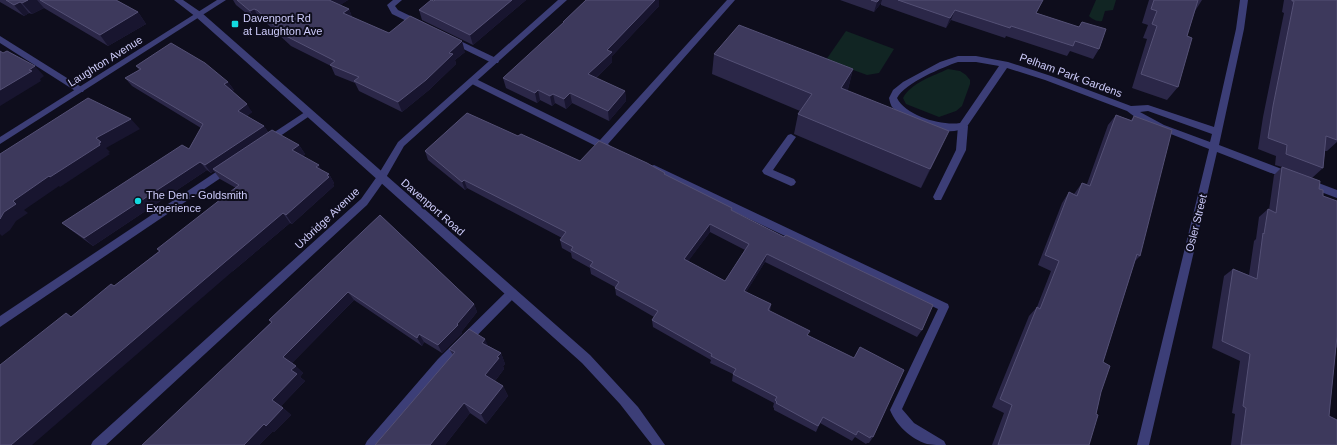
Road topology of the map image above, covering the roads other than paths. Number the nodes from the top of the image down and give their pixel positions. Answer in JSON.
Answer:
{"nodes":[{"id":1,"x":178,"y":0,"type":"edge"},
{"id":2,"x":222,"y":0,"type":"edge"},
{"id":3,"x":398,"y":0,"type":"edge"},
{"id":4,"x":563,"y":0,"type":"edge"},
{"id":5,"x":731,"y":0,"type":"edge"},
{"id":6,"x":1244,"y":0,"type":"edge"},
{"id":7,"x":199,"y":15,"type":"junction"},
{"id":8,"x":428,"y":28,"type":"edge"},
{"id":9,"x":442,"y":35,"type":"edge"},
{"id":10,"x":0,"y":39,"type":"edge"},
{"id":11,"x":495,"y":61,"type":"junction"},
{"id":12,"x":1005,"y":64,"type":"junction"},
{"id":13,"x":474,"y":81,"type":"junction"},
{"id":14,"x":80,"y":90,"type":"junction"},
{"id":15,"x":1130,"y":109,"type":"junction"},
{"id":16,"x":308,"y":113,"type":"junction"},
{"id":17,"x":963,"y":126,"type":"junction"},
{"id":18,"x":1217,"y":132,"type":"junction"},
{"id":19,"x":791,"y":137,"type":"dead end"},
{"id":20,"x":0,"y":140,"type":"edge"},
{"id":21,"x":601,"y":145,"type":"junction"},
{"id":22,"x":1214,"y":147,"type":"junction"},
{"id":23,"x":256,"y":149,"type":"edge"},
{"id":24,"x":615,"y":151,"type":"edge"},
{"id":25,"x":237,"y":162,"type":"edge"},
{"id":26,"x":644,"y":165,"type":"edge"},
{"id":27,"x":381,"y":178,"type":"junction"},
{"id":28,"x":791,"y":182,"type":"dead end"},
{"id":29,"x":1337,"y":194,"type":"edge"},
{"id":30,"x":938,"y":197,"type":"dead end"},
{"id":31,"x":512,"y":293,"type":"junction"},
{"id":32,"x":0,"y":322,"type":"edge"},
{"id":33,"x":97,"y":445,"type":"edge"},
{"id":34,"x":371,"y":445,"type":"edge"},
{"id":35,"x":659,"y":445,"type":"edge"},
{"id":36,"x":940,"y":445,"type":"edge"},
{"id":37,"x":1142,"y":445,"type":"edge"}],
"edges":[{"from":1,"to":7,"type":"street","name":"Davenport Road"},
{"from":2,"to":7,"type":"street","name":"Laughton Avenue"},
{"from":3,"to":8,"type":"street"},
{"from":4,"to":11,"type":"street","name":"Uxbridge Avenue"},
{"from":5,"to":21,"type":"street"},
{"from":6,"to":18,"type":"street","name":"Osler Street"},
{"from":7,"to":14,"type":"street","name":"Laughton Avenue"},
{"from":7,"to":16,"type":"street","name":"Davenport Road"},
{"from":9,"to":11,"type":"street"},
{"from":10,"to":14,"type":"street"},
{"from":11,"to":13,"type":"street","name":"Uxbridge Avenue"},
{"from":12,"to":15,"type":"street","name":"Pelham Park Gardens"},
{"from":12,"to":17,"type":"street","name":"Pelham Park Gardens"},
{"from":12,"to":17,"type":"street","name":"Pelham Park Gardens"},
{"from":13,"to":21,"type":"street"},
{"from":13,"to":27,"type":"street","name":"Uxbridge Avenue"},
{"from":14,"to":20,"type":"street","name":"Laughton Avenue"},
{"from":15,"to":18,"type":"street","name":"Pelham Park Gardens"},
{"from":15,"to":22,"type":"street","name":"Pelham Park Gardens"},
{"from":16,"to":23,"type":"street"},
{"from":16,"to":27,"type":"street","name":"Davenport Road"},
{"from":17,"to":30,"type":"street"},
{"from":18,"to":22,"type":"street","name":"Osler Street"},
{"from":19,"to":28,"type":"street"},
{"from":21,"to":24,"type":"street"},
{"from":22,"to":29,"type":"street","name":"Pelham Park Gardens"},
{"from":22,"to":37,"type":"street","name":"Osler Street"},
{"from":25,"to":32,"type":"street"},
{"from":26,"to":36,"type":"street"},
{"from":27,"to":31,"type":"street","name":"Davenport Road"},
{"from":27,"to":33,"type":"street","name":"Uxbridge Avenue"},
{"from":31,"to":34,"type":"street"},
{"from":31,"to":35,"type":"street","name":"Davenport Road"}]}
